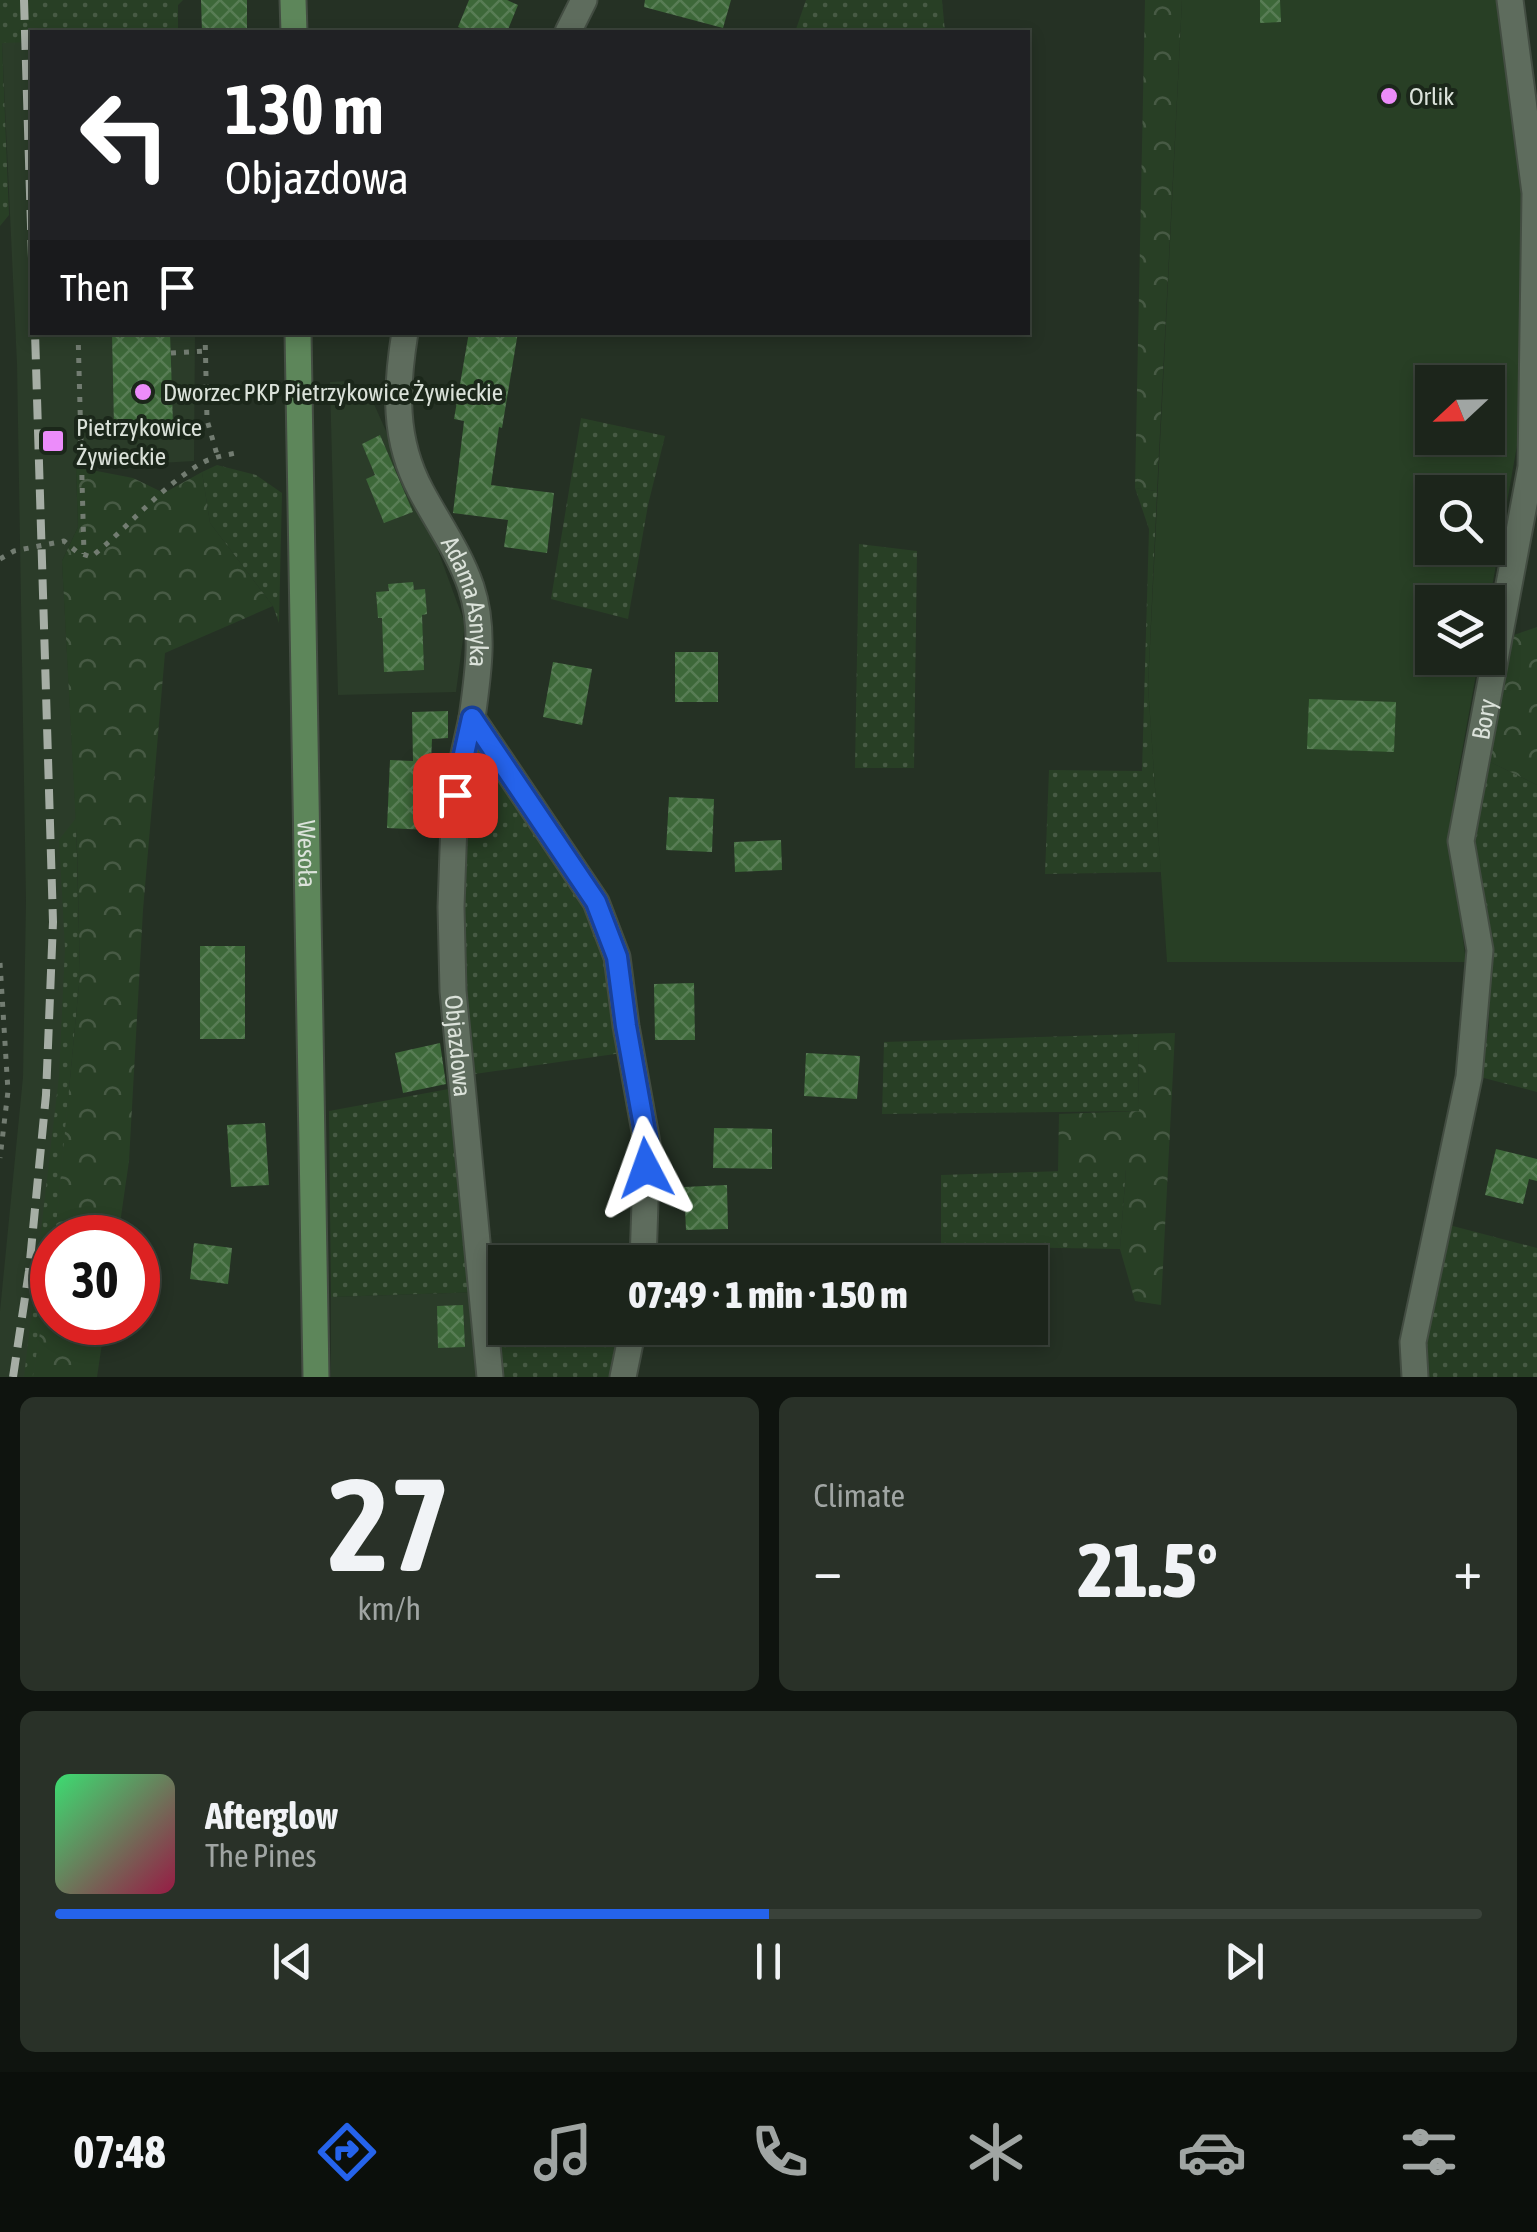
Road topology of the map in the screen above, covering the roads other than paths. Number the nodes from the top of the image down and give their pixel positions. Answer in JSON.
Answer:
{"nodes":[{"id":1,"x":293,"y":0,"type":"edge"},
{"id":2,"x":584,"y":0,"type":"edge"},
{"id":3,"x":1510,"y":0,"type":"edge"},
{"id":4,"x":294,"y":30,"type":"edge"},
{"id":5,"x":569,"y":30,"type":"edge"},
{"id":6,"x":298,"y":335,"type":"edge"},
{"id":7,"x":405,"y":335,"type":"edge"},
{"id":8,"x":472,"y":718,"type":"junction"},
{"id":9,"x":644,"y":1245,"type":"edge"},
{"id":10,"x":630,"y":1345,"type":"edge"},
{"id":11,"x":316,"y":1377,"type":"edge"},
{"id":12,"x":490,"y":1377,"type":"edge"},
{"id":13,"x":623,"y":1377,"type":"edge"},
{"id":14,"x":1415,"y":1377,"type":"edge"}],
"edges":[{"from":1,"to":4,"type":"main road"},
{"from":2,"to":5,"type":"street"},
{"from":3,"to":14,"type":"street","name":"Bory"},
{"from":6,"to":11,"type":"main road","name":"Wesoła"},
{"from":7,"to":8,"type":"street","name":"Adama Asnyka"},
{"from":8,"to":9,"type":"street"},
{"from":8,"to":12,"type":"street","name":"Objazdowa"},
{"from":10,"to":13,"type":"street"}]}
